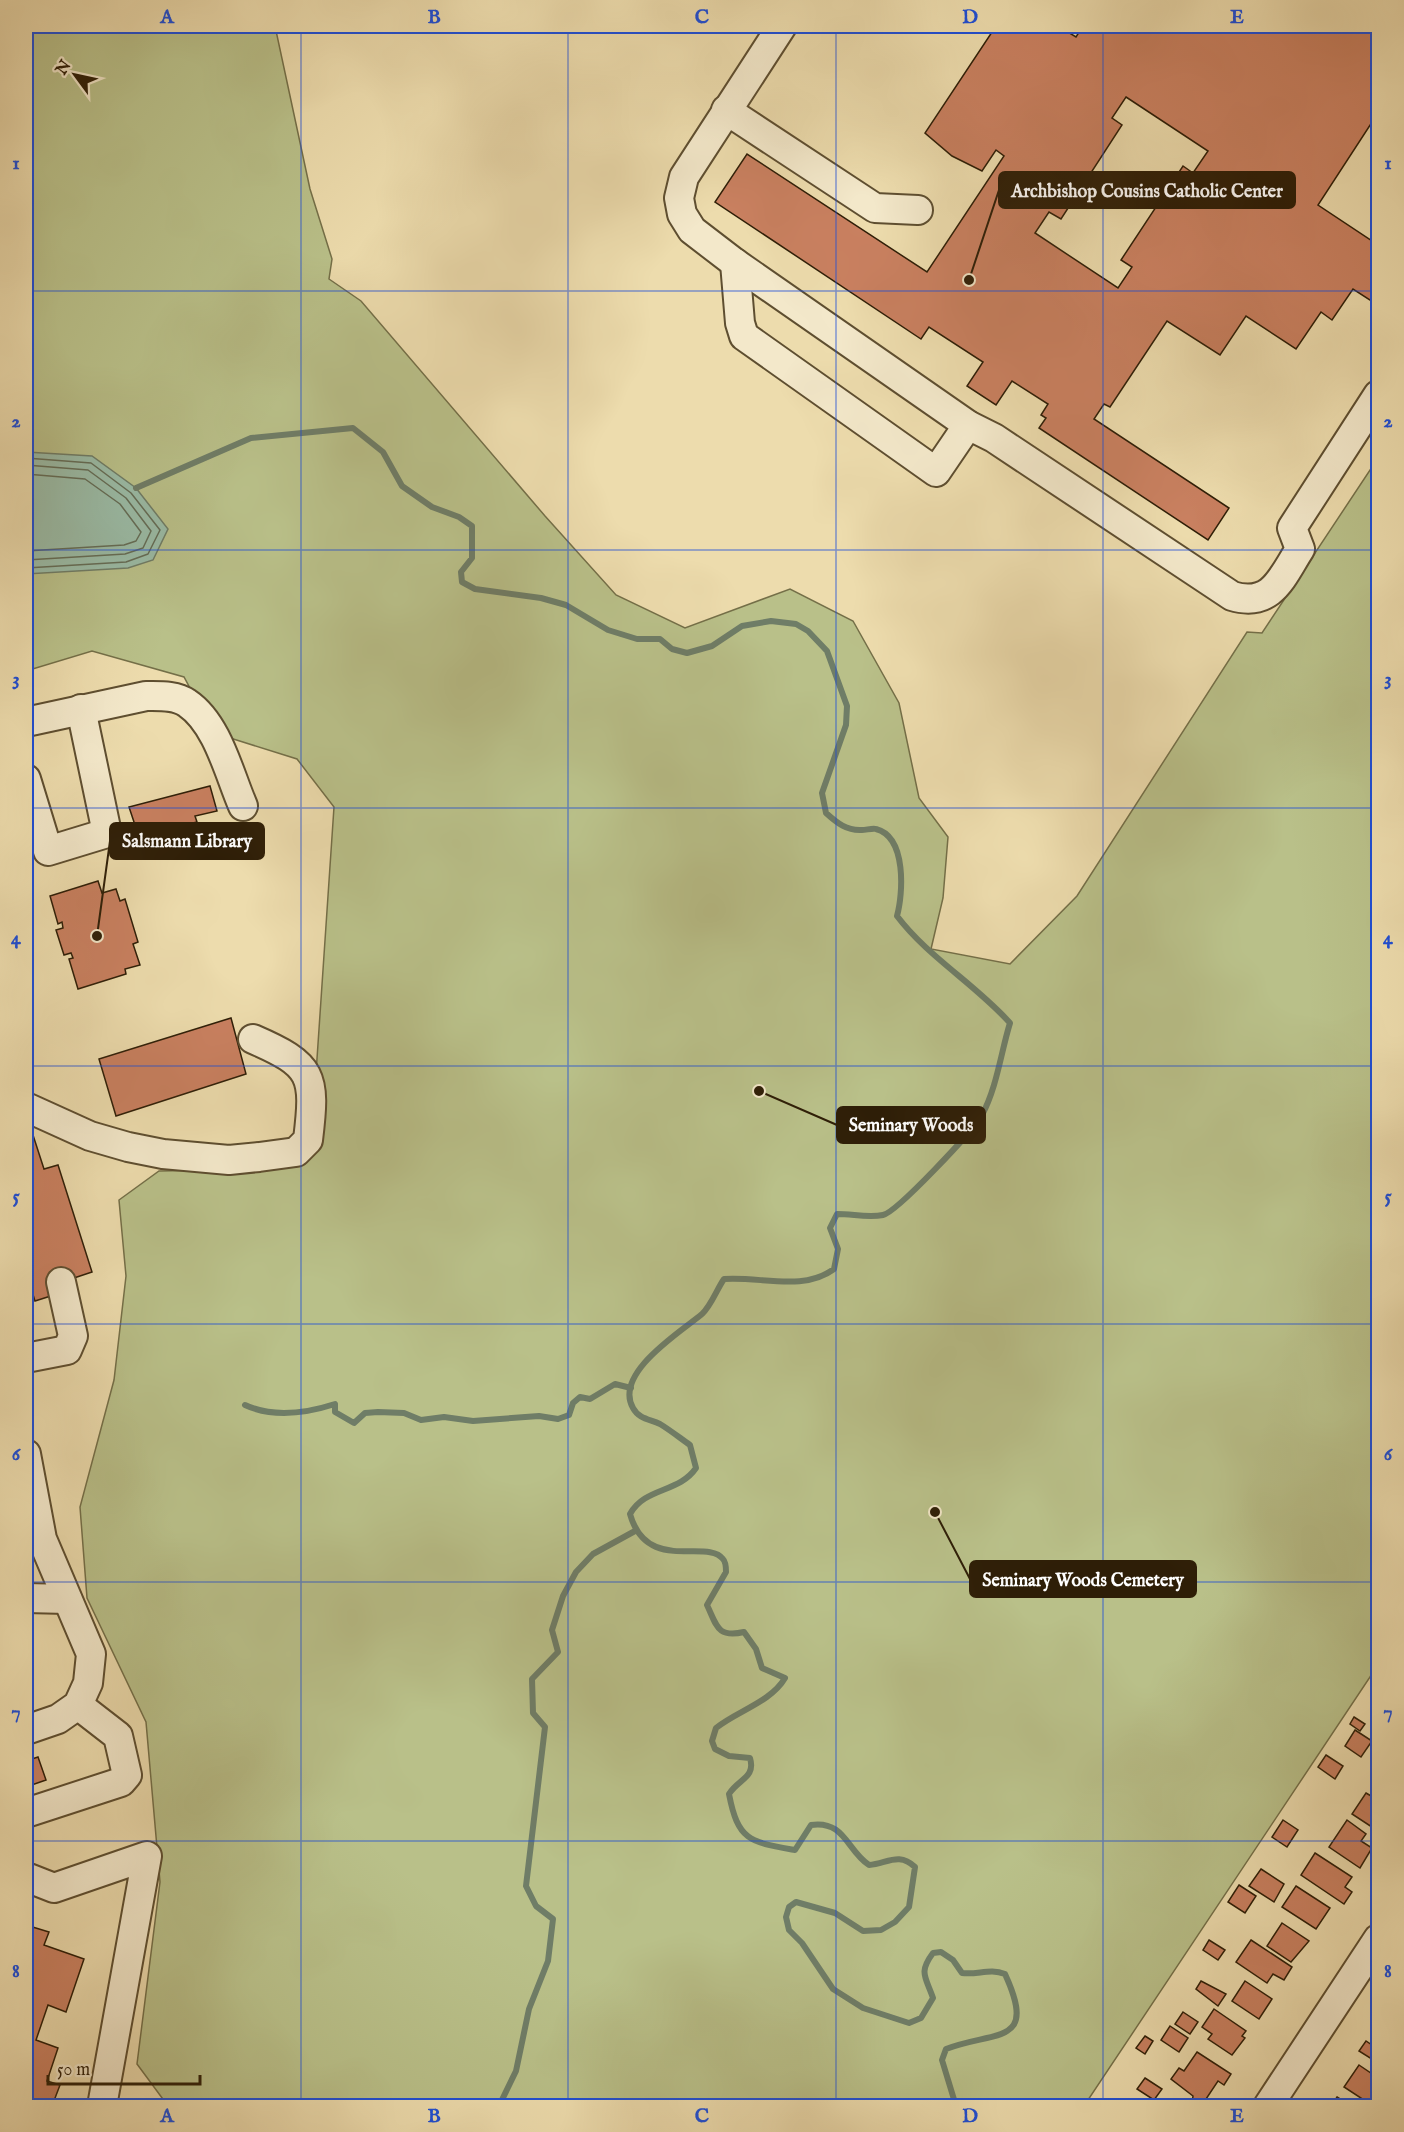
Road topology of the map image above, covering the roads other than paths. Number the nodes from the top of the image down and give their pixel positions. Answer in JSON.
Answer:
{"nodes":[{"id":1,"x":782,"y":26,"type":"edge"},
{"id":2,"x":726,"y":110,"type":"junction"},
{"id":3,"x":918,"y":210,"type":"dead end"},
{"id":4,"x":735,"y":263,"type":"junction"},
{"id":5,"x":1378,"y":395,"type":"edge"},
{"id":6,"x":968,"y":425,"type":"junction"},
{"id":7,"x":81,"y":709,"type":"junction"},
{"id":8,"x":26,"y":722,"type":"edge"},
{"id":9,"x":26,"y":778,"type":"edge"},
{"id":10,"x":243,"y":806,"type":"dead end"},
{"id":11,"x":253,"y":1039,"type":"dead end"},
{"id":12,"x":26,"y":1107,"type":"edge"},
{"id":13,"x":61,"y":1282,"type":"dead end"},
{"id":14,"x":26,"y":1358,"type":"edge"},
{"id":15,"x":26,"y":1454,"type":"edge"},
{"id":16,"x":26,"y":1598,"type":"edge"},
{"id":17,"x":67,"y":1599,"type":"junction"},
{"id":18,"x":78,"y":1705,"type":"junction"},
{"id":19,"x":26,"y":1730,"type":"edge"},
{"id":20,"x":26,"y":1813,"type":"edge"},
{"id":21,"x":26,"y":1877,"type":"edge"},
{"id":22,"x":1378,"y":1939,"type":"edge"},
{"id":23,"x":102,"y":2106,"type":"edge"},
{"id":24,"x":1268,"y":2106,"type":"edge"}],
"edges":[{"from":1,"to":2,"type":"street"},
{"from":2,"to":3,"type":"street"},
{"from":2,"to":4,"type":"street"},
{"from":4,"to":6,"type":"street"},
{"from":4,"to":6,"type":"street"},
{"from":5,"to":6,"type":"street"},
{"from":7,"to":8,"type":"street"},
{"from":7,"to":9,"type":"street"},
{"from":7,"to":10,"type":"street"},
{"from":11,"to":12,"type":"street"},
{"from":13,"to":14,"type":"street"},
{"from":15,"to":17,"type":"street"},
{"from":16,"to":17,"type":"street"},
{"from":17,"to":18,"type":"street"},
{"from":18,"to":19,"type":"street"},
{"from":18,"to":20,"type":"street"},
{"from":21,"to":23,"type":"street"},
{"from":22,"to":24,"type":"street"}]}
